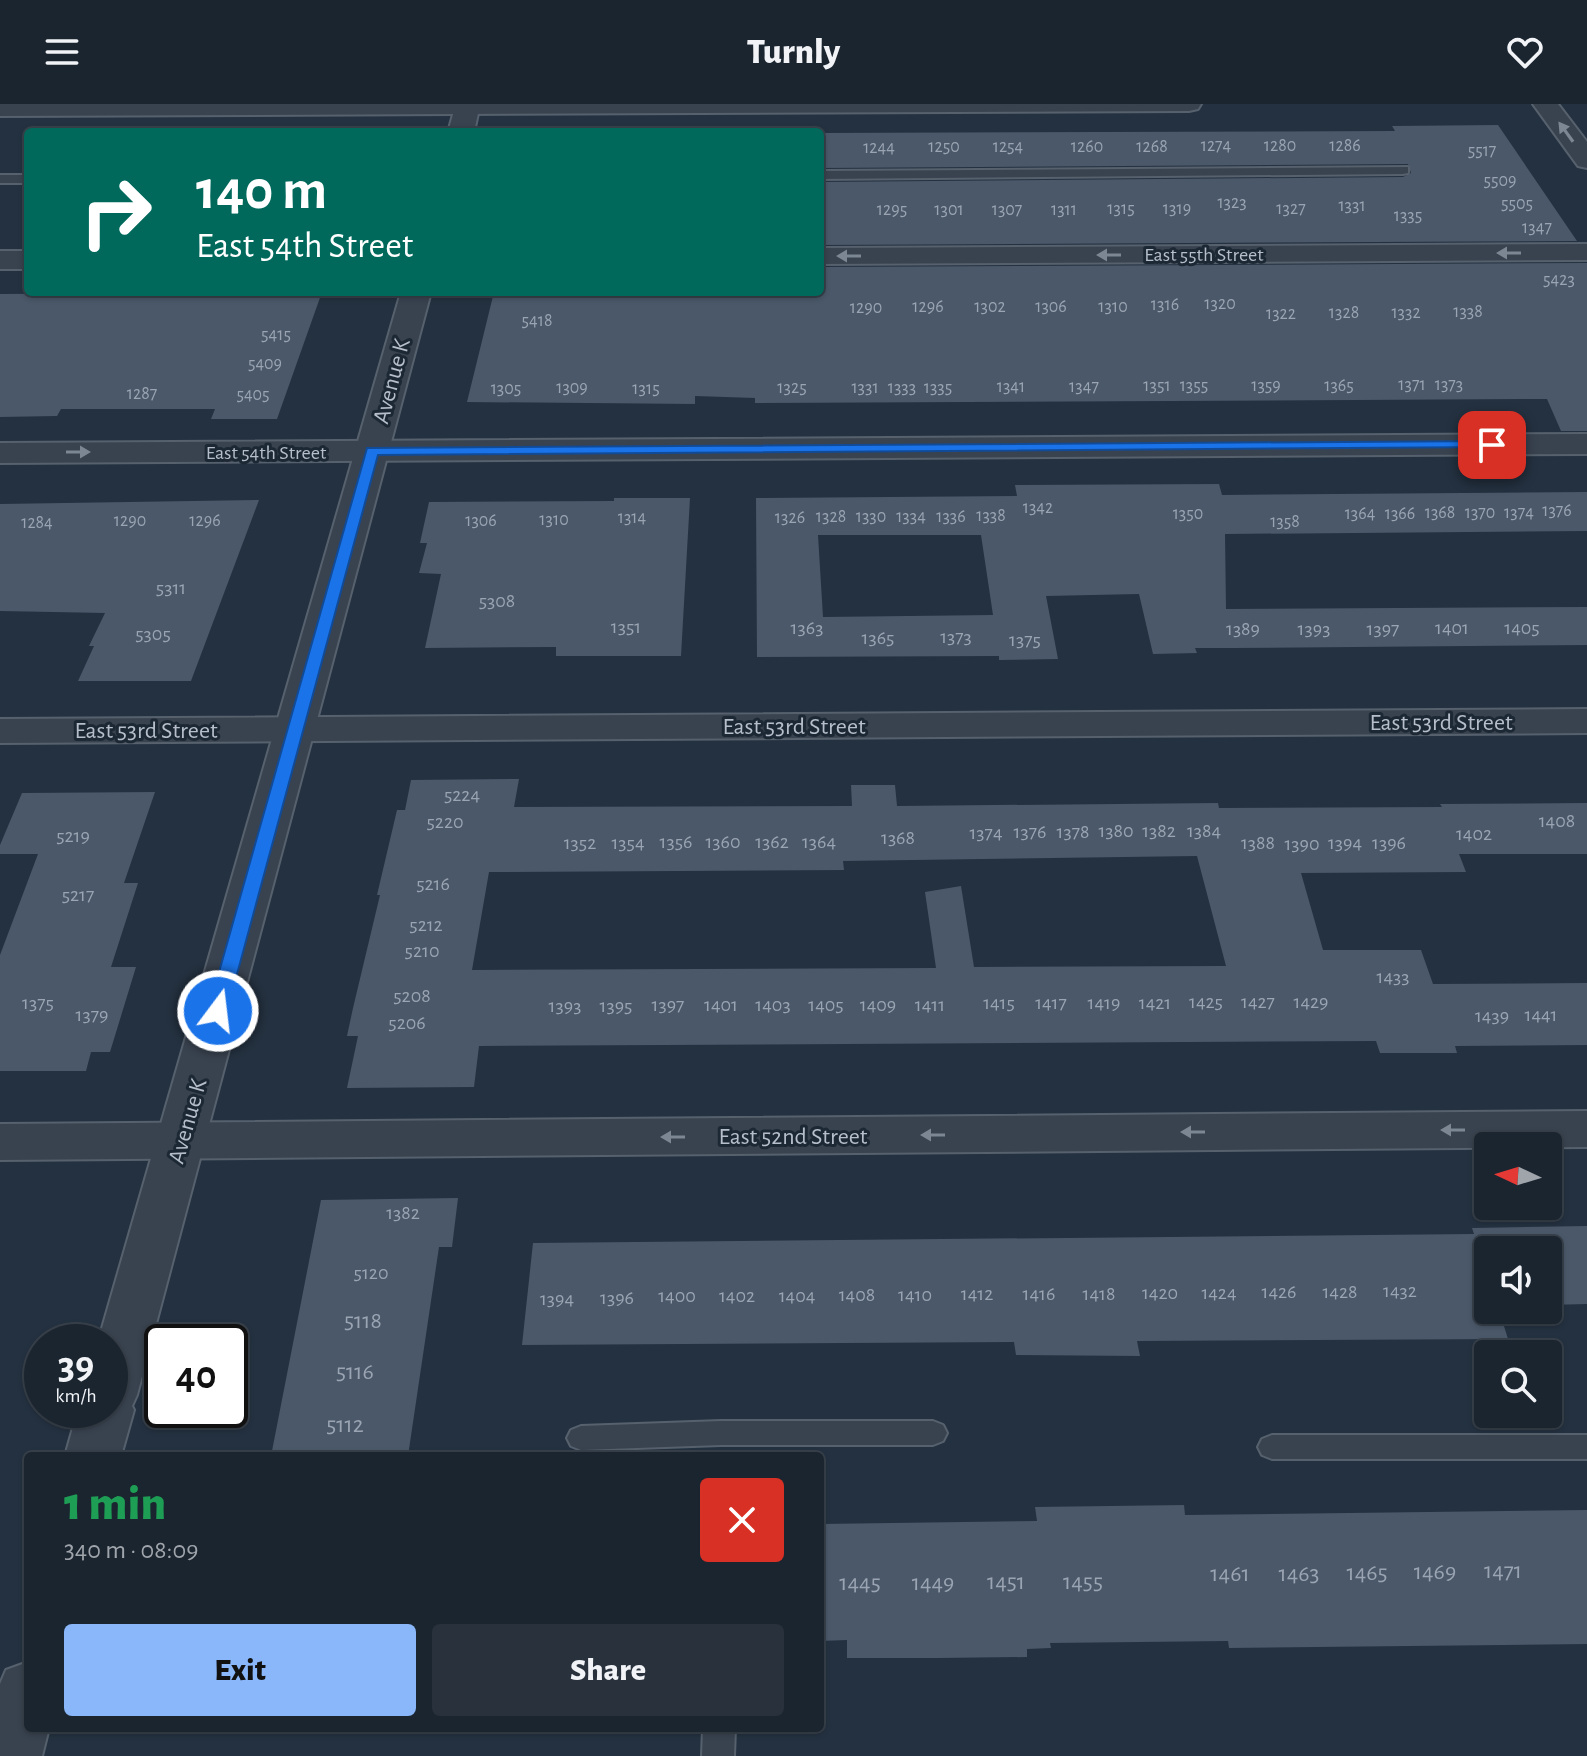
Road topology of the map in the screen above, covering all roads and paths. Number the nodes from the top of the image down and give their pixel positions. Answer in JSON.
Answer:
{"nodes":[{"id":1,"x":1189,"y":104,"type":"edge"},
{"id":2,"x":1545,"y":104,"type":"edge"},
{"id":3,"x":468,"y":106,"type":"edge"},
{"id":4,"x":0,"y":109,"type":"edge"},
{"id":5,"x":462,"y":128,"type":"edge"},
{"id":6,"x":1587,"y":160,"type":"edge"},
{"id":7,"x":1403,"y":170,"type":"dead end"},
{"id":8,"x":824,"y":175,"type":"edge"},
{"id":9,"x":0,"y":179,"type":"edge"},
{"id":10,"x":24,"y":179,"type":"edge"},
{"id":11,"x":1587,"y":252,"type":"edge"},
{"id":12,"x":824,"y":256,"type":"edge"},
{"id":13,"x":0,"y":260,"type":"edge"},
{"id":14,"x":24,"y":260,"type":"edge"},
{"id":15,"x":415,"y":296,"type":"edge"},
{"id":16,"x":1587,"y":444,"type":"edge"},
{"id":17,"x":372,"y":451,"type":"junction"},
{"id":18,"x":0,"y":453,"type":"edge"},
{"id":19,"x":1587,"y":721,"type":"edge"},
{"id":20,"x":296,"y":729,"type":"junction"},
{"id":21,"x":0,"y":731,"type":"edge"},
{"id":22,"x":1587,"y":1129,"type":"edge"},
{"id":23,"x":181,"y":1141,"type":"junction"},
{"id":24,"x":0,"y":1142,"type":"edge"},
{"id":25,"x":128,"y":1331,"type":"edge"},
{"id":26,"x":101,"y":1428,"type":"edge"},
{"id":27,"x":933,"y":1433,"type":"dead end"},
{"id":28,"x":581,"y":1438,"type":"dead end"},
{"id":29,"x":721,"y":1445,"type":"edge"},
{"id":30,"x":1272,"y":1447,"type":"dead end"},
{"id":31,"x":1587,"y":1447,"type":"edge"},
{"id":32,"x":94,"y":1452,"type":"edge"},
{"id":33,"x":24,"y":1705,"type":"edge"},
{"id":34,"x":719,"y":1732,"type":"edge"},
{"id":35,"x":10,"y":1756,"type":"edge"},
{"id":36,"x":718,"y":1756,"type":"edge"}],
"edges":[{"from":1,"to":3,"type":"street"},
{"from":6,"to":2,"type":"street","one_way":true},
{"from":3,"to":4,"type":"street"},
{"from":3,"to":5,"type":"street"},
{"from":7,"to":8,"type":"lane"},
{"from":9,"to":10,"type":"lane"},
{"from":11,"to":12,"type":"street","name":"East 55th Street","one_way":true},
{"from":13,"to":14,"type":"street"},
{"from":15,"to":17,"type":"street","name":"Avenue K"},
{"from":16,"to":17,"type":"street","name":"East 54th Street"},
{"from":18,"to":17,"type":"street","name":"East 54th Street","one_way":true},
{"from":17,"to":20,"type":"street","name":"Avenue K"},
{"from":19,"to":20,"type":"street","name":"East 53rd Street"},
{"from":20,"to":21,"type":"street","name":"East 53rd Street"},
{"from":20,"to":23,"type":"street","name":"Avenue K"},
{"from":22,"to":23,"type":"street","name":"East 52nd Street","one_way":true},
{"from":23,"to":24,"type":"street","name":"East 52nd Street"},
{"from":23,"to":25,"type":"street","name":"Avenue K"},
{"from":26,"to":32,"type":"street"},
{"from":27,"to":29,"type":"lane"},
{"from":28,"to":29,"type":"lane"},
{"from":30,"to":31,"type":"lane"},
{"from":33,"to":35,"type":"street"},
{"from":34,"to":36,"type":"lane"}]}
